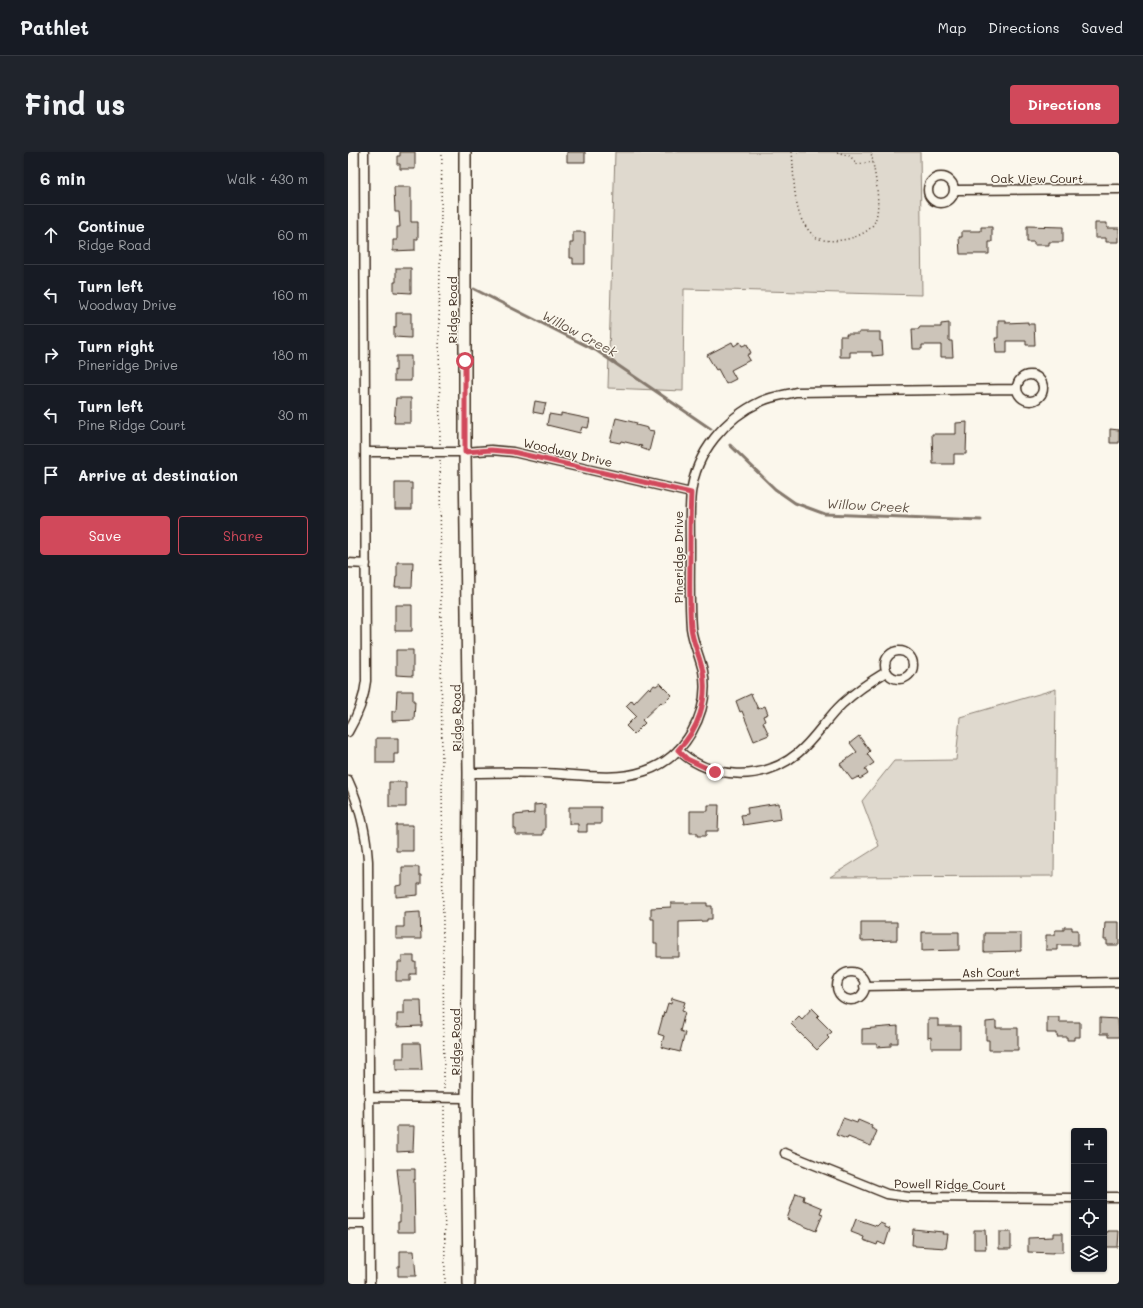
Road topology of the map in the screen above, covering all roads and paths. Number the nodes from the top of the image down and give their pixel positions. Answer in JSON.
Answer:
{"nodes":[{"id":1,"x":364,"y":152,"type":"edge"},
{"id":2,"x":442,"y":152,"type":"edge"},
{"id":3,"x":466,"y":152,"type":"edge"},
{"id":4,"x":792,"y":152,"type":"edge"},
{"id":5,"x":837,"y":152,"type":"edge"},
{"id":6,"x":871,"y":152,"type":"edge"},
{"id":7,"x":873,"y":162,"type":"junction"},
{"id":8,"x":1119,"y":189,"type":"edge"},
{"id":9,"x":955,"y":190,"type":"dead end"},
{"id":10,"x":1017,"y":388,"type":"dead end"},
{"id":11,"x":440,"y":451,"type":"junction"},
{"id":12,"x":366,"y":452,"type":"junction"},
{"id":13,"x":465,"y":452,"type":"junction"},
{"id":14,"x":691,"y":493,"type":"junction"},
{"id":15,"x":348,"y":563,"type":"edge"},
{"id":16,"x":366,"y":564,"type":"junction"},
{"id":17,"x":886,"y":672,"type":"dead end"},
{"id":18,"x":348,"y":732,"type":"edge"},
{"id":19,"x":678,"y":750,"type":"junction"},
{"id":20,"x":470,"y":773,"type":"junction"},
{"id":21,"x":348,"y":780,"type":"edge"},
{"id":22,"x":1119,"y":982,"type":"edge"},
{"id":23,"x":864,"y":986,"type":"dead end"},
{"id":24,"x":369,"y":1097,"type":"junction"},
{"id":25,"x":444,"y":1097,"type":"junction"},
{"id":26,"x":467,"y":1098,"type":"junction"},
{"id":27,"x":785,"y":1153,"type":"dead end"},
{"id":28,"x":1107,"y":1197,"type":"edge"},
{"id":29,"x":1119,"y":1197,"type":"edge"},
{"id":30,"x":1071,"y":1198,"type":"edge"},
{"id":31,"x":348,"y":1224,"type":"edge"},
{"id":32,"x":369,"y":1224,"type":"junction"},
{"id":33,"x":370,"y":1284,"type":"edge"},
{"id":34,"x":445,"y":1284,"type":"edge"},
{"id":35,"x":469,"y":1284,"type":"edge"}],
"edges":[{"from":1,"to":12,"type":"street"},
{"from":2,"to":11,"type":"path"},
{"from":3,"to":13,"type":"street","name":"Ridge Road"},
{"from":4,"to":7,"type":"path"},
{"from":5,"to":7,"type":"path"},
{"from":6,"to":7,"type":"path"},
{"from":8,"to":9,"type":"street","name":"Oak View Court"},
{"from":10,"to":14,"type":"street","name":"Pineridge Drive"},
{"from":11,"to":12,"type":"street","name":"Woodway Drive"},
{"from":11,"to":13,"type":"street","name":"Woodway Drive"},
{"from":11,"to":25,"type":"path"},
{"from":12,"to":16,"type":"street"},
{"from":13,"to":14,"type":"street","name":"Woodway Drive"},
{"from":13,"to":20,"type":"street","name":"Ridge Road"},
{"from":14,"to":19,"type":"street","name":"Pineridge Drive"},
{"from":15,"to":16,"type":"street"},
{"from":16,"to":18,"type":"street"},
{"from":17,"to":19,"type":"street"},
{"from":19,"to":20,"type":"street","name":"Pineridge Drive"},
{"from":20,"to":26,"type":"street","name":"Ridge Road"},
{"from":21,"to":24,"type":"street"},
{"from":22,"to":23,"type":"street","name":"Ash Court"},
{"from":24,"to":25,"type":"street"},
{"from":24,"to":32,"type":"street"},
{"from":25,"to":26,"type":"street"},
{"from":25,"to":34,"type":"path"},
{"from":26,"to":35,"type":"street","name":"Ridge Road"},
{"from":27,"to":30,"type":"street","name":"Powell Ridge Court"},
{"from":28,"to":29,"type":"street"},
{"from":31,"to":32,"type":"street"},
{"from":32,"to":33,"type":"street"}]}
